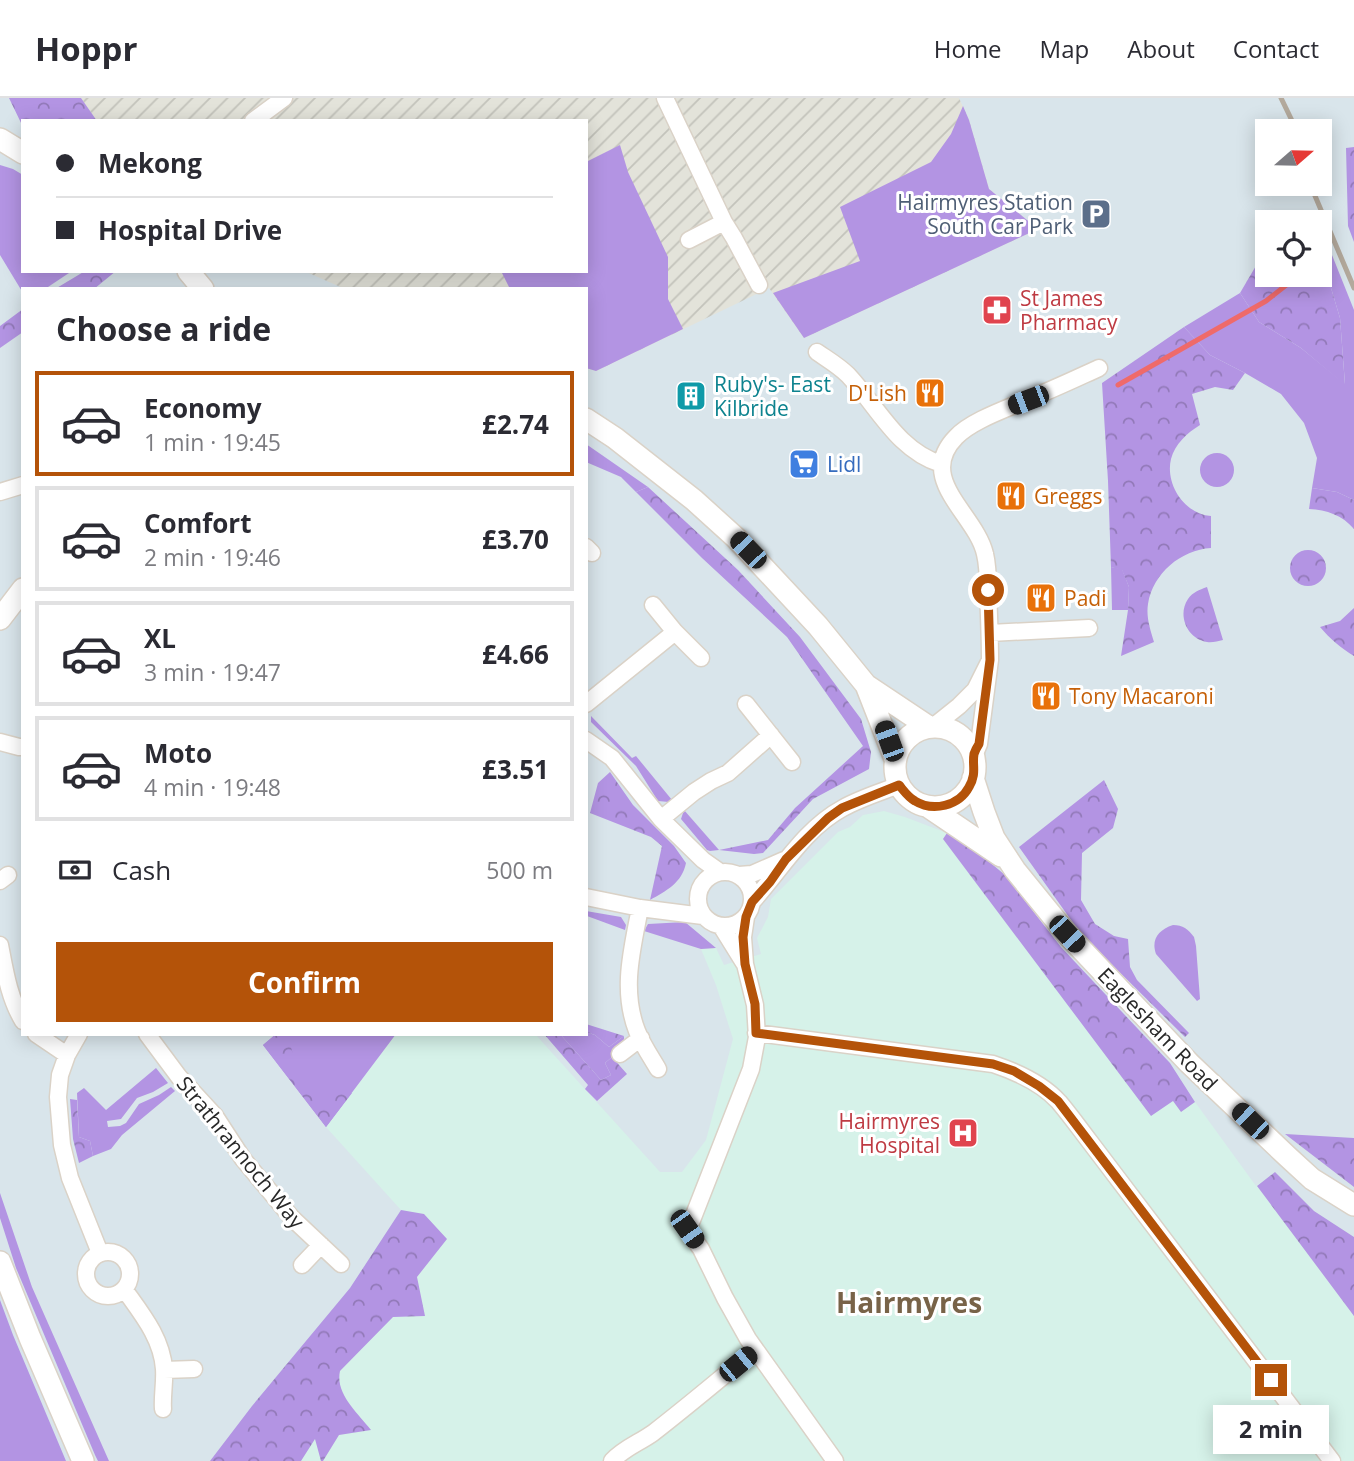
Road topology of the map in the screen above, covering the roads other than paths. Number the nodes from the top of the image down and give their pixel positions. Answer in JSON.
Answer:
{"nodes":[{"id":1,"x":284,"y":98,"type":"edge"},
{"id":2,"x":665,"y":98,"type":"edge"},
{"id":3,"x":256,"y":119,"type":"edge"},
{"id":4,"x":0,"y":139,"type":"edge"},
{"id":5,"x":21,"y":152,"type":"edge"},
{"id":6,"x":724,"y":222,"type":"junction"},
{"id":7,"x":689,"y":240,"type":"dead end"},
{"id":8,"x":759,"y":285,"type":"dead end"},
{"id":9,"x":817,"y":352,"type":"dead end"},
{"id":10,"x":1099,"y":368,"type":"dead end"},
{"id":11,"x":588,"y":420,"type":"edge"},
{"id":12,"x":941,"y":464,"type":"junction"},
{"id":13,"x":21,"y":486,"type":"edge"},
{"id":14,"x":0,"y":492,"type":"edge"},
{"id":15,"x":21,"y":592,"type":"edge"},
{"id":16,"x":653,"y":605,"type":"dead end"},
{"id":17,"x":0,"y":620,"type":"edge"},
{"id":18,"x":1089,"y":628,"type":"dead end"},
{"id":19,"x":675,"y":632,"type":"junction"},
{"id":20,"x":990,"y":633,"type":"junction"},
{"id":21,"x":701,"y":658,"type":"dead end"},
{"id":22,"x":990,"y":660,"type":"junction"},
{"id":23,"x":866,"y":685,"type":"junction"},
{"id":24,"x":588,"y":702,"type":"edge"},
{"id":25,"x":746,"y":704,"type":"dead end"},
{"id":26,"x":931,"y":727,"type":"junction"},
{"id":27,"x":771,"y":735,"type":"junction"},
{"id":28,"x":588,"y":741,"type":"edge"},
{"id":29,"x":0,"y":742,"type":"edge"},
{"id":30,"x":21,"y":747,"type":"edge"},
{"id":31,"x":974,"y":756,"type":"junction"},
{"id":32,"x":895,"y":759,"type":"junction"},
{"id":33,"x":792,"y":762,"type":"dead end"},
{"id":34,"x":973,"y":778,"type":"junction"},
{"id":35,"x":899,"y":785,"type":"junction"},
{"id":36,"x":927,"y":806,"type":"junction"},
{"id":37,"x":661,"y":818,"type":"junction"},
{"id":38,"x":689,"y":847,"type":"junction"},
{"id":39,"x":786,"y":859,"type":"junction"},
{"id":40,"x":1011,"y":863,"type":"junction"},
{"id":41,"x":720,"y":872,"type":"junction"},
{"id":42,"x":739,"y":875,"type":"junction"},
{"id":43,"x":699,"y":888,"type":"junction"},
{"id":44,"x":588,"y":897,"type":"edge"},
{"id":45,"x":640,"y":908,"type":"junction"},
{"id":46,"x":749,"y":909,"type":"junction"},
{"id":47,"x":660,"y":910,"type":"junction"},
{"id":48,"x":704,"y":916,"type":"junction"},
{"id":49,"x":721,"y":926,"type":"junction"},
{"id":50,"x":0,"y":945,"type":"edge"},
{"id":51,"x":745,"y":964,"type":"junction"},
{"id":52,"x":21,"y":1018,"type":"edge"},
{"id":53,"x":756,"y":1033,"type":"junction"},
{"id":54,"x":39,"y":1036,"type":"edge"},
{"id":55,"x":78,"y":1036,"type":"edge"},
{"id":56,"x":148,"y":1036,"type":"edge"},
{"id":57,"x":641,"y":1038,"type":"junction"},
{"id":58,"x":620,"y":1054,"type":"dead end"},
{"id":59,"x":67,"y":1055,"type":"junction"},
{"id":60,"x":658,"y":1069,"type":"dead end"},
{"id":61,"x":1354,"y":1205,"type":"edge"},
{"id":62,"x":321,"y":1245,"type":"junction"},
{"id":63,"x":100,"y":1253,"type":"junction"},
{"id":64,"x":0,"y":1262,"type":"edge"},
{"id":65,"x":341,"y":1264,"type":"dead end"},
{"id":66,"x":302,"y":1265,"type":"dead end"},
{"id":67,"x":124,"y":1289,"type":"junction"},
{"id":68,"x":755,"y":1350,"type":"junction"},
{"id":69,"x":194,"y":1368,"type":"dead end"},
{"id":70,"x":164,"y":1370,"type":"junction"},
{"id":71,"x":163,"y":1409,"type":"dead end"},
{"id":72,"x":83,"y":1461,"type":"edge"},
{"id":73,"x":612,"y":1461,"type":"edge"},
{"id":74,"x":835,"y":1461,"type":"edge"},
{"id":75,"x":1332,"y":1461,"type":"edge"}],
"edges":[{"from":1,"to":3,"type":"street"},
{"from":2,"to":6,"type":"street"},
{"from":4,"to":5,"type":"main road"},
{"from":6,"to":7,"type":"street"},
{"from":6,"to":8,"type":"street"},
{"from":9,"to":12,"type":"street"},
{"from":10,"to":12,"type":"street"},
{"from":11,"to":23,"type":"main road"},
{"from":12,"to":20,"type":"street"},
{"from":13,"to":14,"type":"street"},
{"from":15,"to":17,"type":"main road"},
{"from":16,"to":19,"type":"street"},
{"from":18,"to":20,"type":"street"},
{"from":19,"to":21,"type":"street"},
{"from":19,"to":24,"type":"street"},
{"from":20,"to":22,"type":"street"},
{"from":22,"to":26,"type":"street"},
{"from":22,"to":31,"type":"street"},
{"from":23,"to":26,"type":"main road"},
{"from":23,"to":32,"type":"main road"},
{"from":25,"to":27,"type":"street"},
{"from":26,"to":31,"type":"main road"},
{"from":26,"to":32,"type":"main road"},
{"from":27,"to":33,"type":"street"},
{"from":27,"to":37,"type":"street"},
{"from":28,"to":37,"type":"street"},
{"from":29,"to":30,"type":"street"},
{"from":31,"to":34,"type":"main road"},
{"from":32,"to":35,"type":"main road"},
{"from":34,"to":36,"type":"main road"},
{"from":34,"to":40,"type":"main road","name":"Eaglesham Road"},
{"from":35,"to":36,"type":"main road"},
{"from":35,"to":39,"type":"street"},
{"from":36,"to":40,"type":"main road","name":"Eaglesham Road"},
{"from":37,"to":38,"type":"street"},
{"from":38,"to":41,"type":"street"},
{"from":38,"to":43,"type":"street"},
{"from":39,"to":42,"type":"street"},
{"from":39,"to":46,"type":"street"},
{"from":40,"to":61,"type":"main road","name":"Eaglesham Road"},
{"from":41,"to":42,"type":"street"},
{"from":41,"to":43,"type":"street"},
{"from":42,"to":46,"type":"street"},
{"from":43,"to":47,"type":"street"},
{"from":43,"to":48,"type":"street"},
{"from":44,"to":45,"type":"street"},
{"from":45,"to":47,"type":"street"},
{"from":45,"to":57,"type":"street"},
{"from":46,"to":49,"type":"street"},
{"from":46,"to":51,"type":"street"},
{"from":47,"to":48,"type":"street"},
{"from":48,"to":49,"type":"street"},
{"from":49,"to":51,"type":"street"},
{"from":50,"to":52,"type":"street"},
{"from":51,"to":53,"type":"street"},
{"from":53,"to":68,"type":"street"},
{"from":53,"to":75,"type":"street"},
{"from":54,"to":59,"type":"street"},
{"from":55,"to":59,"type":"street"},
{"from":56,"to":62,"type":"street","name":"Strathrannoch Way"},
{"from":57,"to":58,"type":"street"},
{"from":57,"to":60,"type":"street"},
{"from":59,"to":63,"type":"street"},
{"from":62,"to":65,"type":"street","name":"Strathrannoch Way"},
{"from":62,"to":66,"type":"street"},
{"from":63,"to":67,"type":"street"},
{"from":63,"to":67,"type":"street"},
{"from":64,"to":72,"type":"main road"},
{"from":67,"to":70,"type":"street"},
{"from":68,"to":73,"type":"street"},
{"from":68,"to":74,"type":"street"},
{"from":69,"to":70,"type":"street"},
{"from":70,"to":71,"type":"street"}]}
